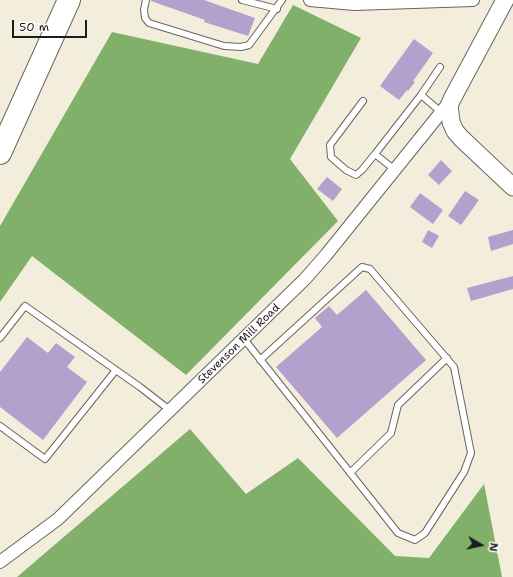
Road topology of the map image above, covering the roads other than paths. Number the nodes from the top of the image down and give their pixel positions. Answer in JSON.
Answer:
{"nodes":[{"id":1,"x":53,"y":0,"type":"edge"},
{"id":2,"x":69,"y":0,"type":"edge"},
{"id":3,"x":146,"y":0,"type":"edge"},
{"id":4,"x":242,"y":0,"type":"edge"},
{"id":5,"x":282,"y":0,"type":"edge"},
{"id":6,"x":310,"y":0,"type":"edge"},
{"id":7,"x":473,"y":0,"type":"edge"},
{"id":8,"x":505,"y":0,"type":"edge"},
{"id":9,"x":276,"y":9,"type":"junction"},
{"id":10,"x":440,"y":67,"type":"dead end"},
{"id":11,"x":421,"y":95,"type":"junction"},
{"id":12,"x":363,"y":101,"type":"dead end"},
{"id":13,"x":446,"y":105,"type":"junction"},
{"id":14,"x":0,"y":118,"type":"edge"},
{"id":15,"x":0,"y":153,"type":"edge"},
{"id":16,"x":375,"y":154,"type":"junction"},
{"id":17,"x":395,"y":170,"type":"junction"},
{"id":18,"x":513,"y":188,"type":"edge"},
{"id":19,"x":0,"y":338,"type":"edge"},
{"id":20,"x":244,"y":339,"type":"junction"},
{"id":21,"x":447,"y":358,"type":"junction"},
{"id":22,"x":260,"y":360,"type":"junction"},
{"id":23,"x":116,"y":370,"type":"junction"},
{"id":24,"x":171,"y":411,"type":"junction"},
{"id":25,"x":0,"y":426,"type":"edge"},
{"id":26,"x":350,"y":473,"type":"junction"},
{"id":27,"x":0,"y":562,"type":"edge"}],
"edges":[{"from":1,"to":14,"type":"highway"},
{"from":2,"to":15,"type":"highway"},
{"from":3,"to":9,"type":"lane"},
{"from":4,"to":9,"type":"lane"},
{"from":5,"to":9,"type":"lane"},
{"from":6,"to":7,"type":"street"},
{"from":8,"to":13,"type":"street"},
{"from":10,"to":11,"type":"lane"},
{"from":11,"to":13,"type":"lane"},
{"from":11,"to":16,"type":"lane"},
{"from":12,"to":16,"type":"lane"},
{"from":13,"to":17,"type":"street","name":"Stevenson Mill Road"},
{"from":13,"to":18,"type":"street"},
{"from":16,"to":17,"type":"lane"},
{"from":17,"to":20,"type":"street","name":"Stevenson Mill Road"},
{"from":19,"to":23,"type":"lane"},
{"from":20,"to":22,"type":"lane"},
{"from":20,"to":24,"type":"street","name":"Stevenson Mill Road"},
{"from":21,"to":22,"type":"lane"},
{"from":21,"to":26,"type":"lane"},
{"from":21,"to":26,"type":"lane"},
{"from":22,"to":26,"type":"lane"},
{"from":23,"to":24,"type":"lane"},
{"from":23,"to":25,"type":"lane"},
{"from":24,"to":27,"type":"street","name":"Stevenson Mill Road"}]}
